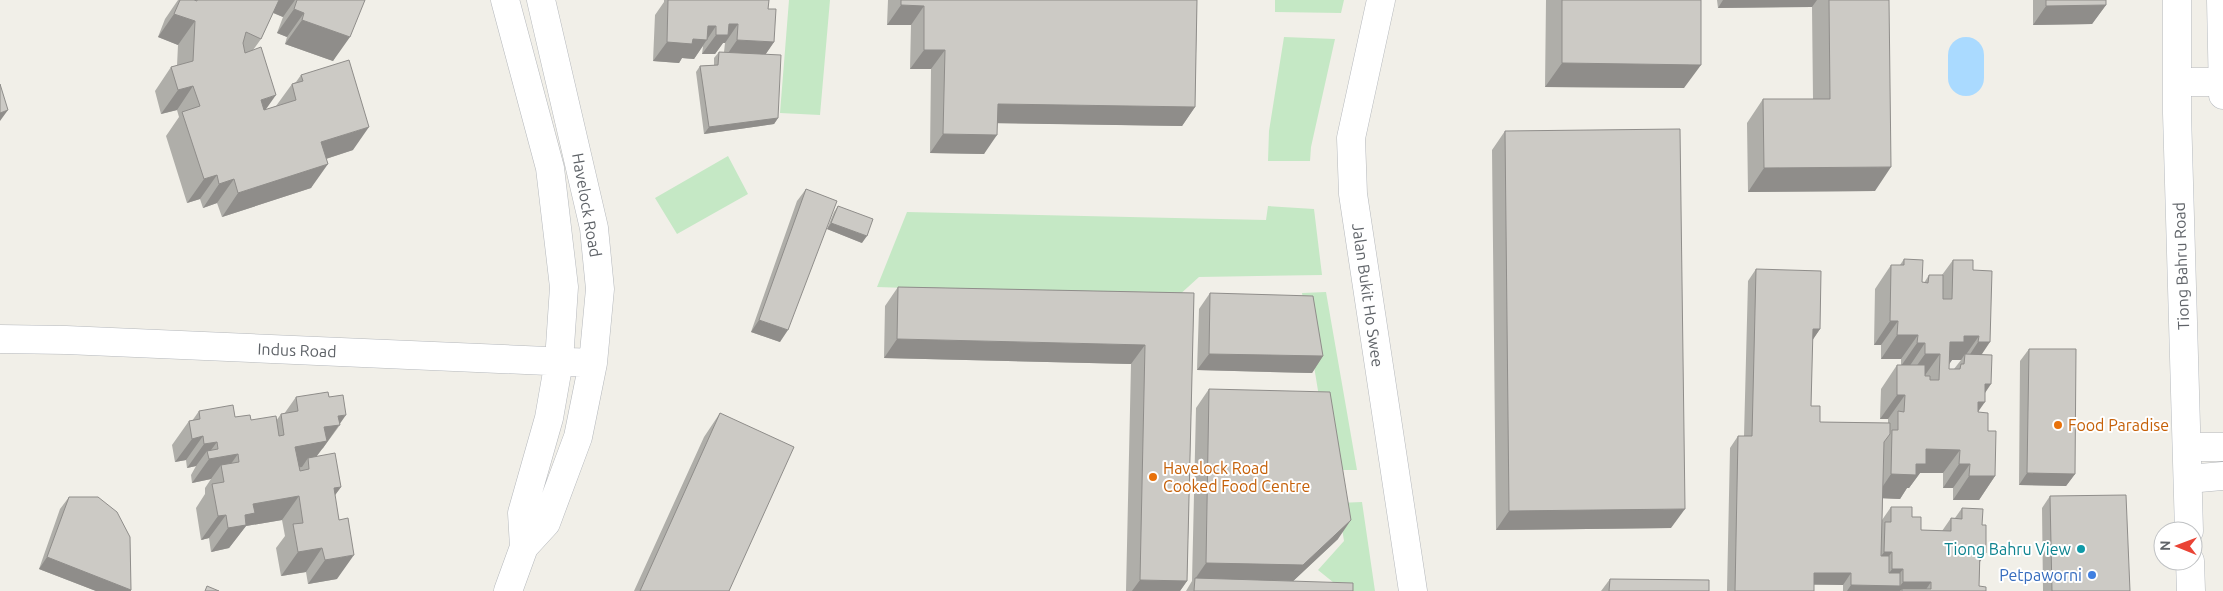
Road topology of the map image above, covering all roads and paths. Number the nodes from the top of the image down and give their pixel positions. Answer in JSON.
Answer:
{"nodes":[{"id":1,"x":505,"y":0,"type":"edge"},
{"id":2,"x":541,"y":0,"type":"edge"},
{"id":3,"x":1381,"y":0,"type":"edge"},
{"id":4,"x":2177,"y":0,"type":"edge"},
{"id":5,"x":2221,"y":0,"type":"edge"},
{"id":6,"x":2178,"y":82,"type":"junction"},
{"id":7,"x":2223,"y":86,"type":"edge"},
{"id":8,"x":0,"y":339,"type":"edge"},
{"id":9,"x":559,"y":361,"type":"junction"},
{"id":10,"x":593,"y":364,"type":"junction"},
{"id":11,"x":2186,"y":447,"type":"junction"},
{"id":12,"x":2223,"y":447,"type":"edge"},
{"id":13,"x":2223,"y":476,"type":"edge"},
{"id":14,"x":2188,"y":479,"type":"junction"},
{"id":15,"x":2190,"y":521,"type":"edge"},
{"id":16,"x":524,"y":547,"type":"junction"},
{"id":17,"x":2191,"y":571,"type":"edge"},
{"id":18,"x":508,"y":591,"type":"edge"},
{"id":19,"x":1412,"y":591,"type":"edge"},
{"id":20,"x":2192,"y":591,"type":"edge"}],
"edges":[{"from":1,"to":9,"type":"street","name":"Havelock Road"},
{"from":2,"to":10,"type":"street","name":"Havelock Road"},
{"from":3,"to":19,"type":"street","name":"Jalan Bukit Ho Swee"},
{"from":4,"to":6,"type":"street","name":"Tiong Bahru Road"},
{"from":5,"to":7,"type":"street"},
{"from":6,"to":7,"type":"street"},
{"from":6,"to":11,"type":"street","name":"Tiong Bahru Road"},
{"from":8,"to":9,"type":"street","name":"Indus Road"},
{"from":9,"to":10,"type":"street","name":"Indus Road"},
{"from":9,"to":16,"type":"street","name":"Havelock Road"},
{"from":10,"to":16,"type":"street","name":"Havelock Road"},
{"from":11,"to":12,"type":"street"},
{"from":11,"to":14,"type":"street","name":"Tiong Bahru Road"},
{"from":13,"to":14,"type":"street"},
{"from":14,"to":15,"type":"street","name":"Tiong Bahru Road"},
{"from":16,"to":18,"type":"street","name":"Havelock Road"},
{"from":17,"to":20,"type":"street"}]}
